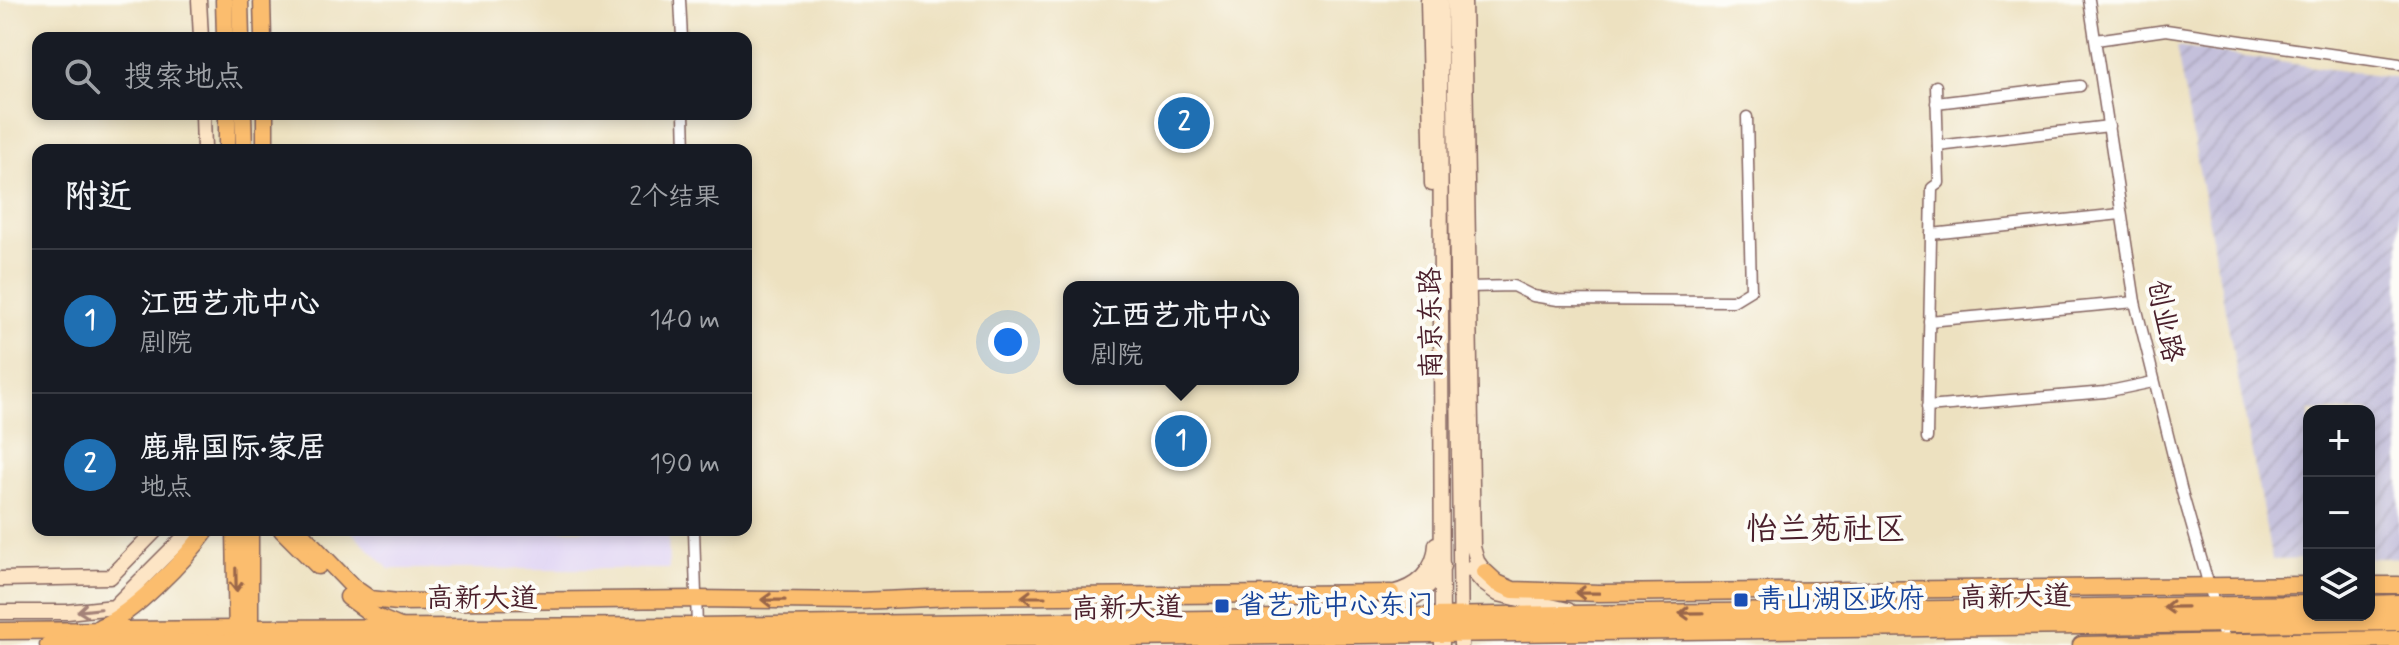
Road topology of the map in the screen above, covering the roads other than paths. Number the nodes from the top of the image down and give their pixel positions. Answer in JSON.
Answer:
{"nodes":[{"id":1,"x":199,"y":0,"type":"edge"},
{"id":2,"x":224,"y":0,"type":"edge"},
{"id":3,"x":240,"y":0,"type":"edge"},
{"id":4,"x":262,"y":0,"type":"edge"},
{"id":5,"x":680,"y":0,"type":"edge"},
{"id":6,"x":1428,"y":0,"type":"edge"},
{"id":7,"x":1440,"y":0,"type":"edge"},
{"id":8,"x":1454,"y":0,"type":"edge"},
{"id":9,"x":1464,"y":0,"type":"edge"},
{"id":10,"x":2089,"y":0,"type":"edge"},
{"id":11,"x":201,"y":32,"type":"edge"},
{"id":12,"x":225,"y":32,"type":"edge"},
{"id":13,"x":241,"y":32,"type":"edge"},
{"id":14,"x":263,"y":32,"type":"edge"},
{"id":15,"x":682,"y":32,"type":"edge"},
{"id":16,"x":2096,"y":40,"type":"junction"},
{"id":17,"x":2399,"y":64,"type":"edge"},
{"id":18,"x":1936,"y":86,"type":"dead end"},
{"id":19,"x":2080,"y":86,"type":"dead end"},
{"id":20,"x":1936,"y":103,"type":"junction"},
{"id":21,"x":1747,"y":117,"type":"dead end"},
{"id":22,"x":203,"y":120,"type":"edge"},
{"id":23,"x":227,"y":120,"type":"edge"},
{"id":24,"x":243,"y":120,"type":"edge"},
{"id":25,"x":265,"y":120,"type":"edge"},
{"id":26,"x":684,"y":120,"type":"edge"},
{"id":27,"x":2109,"y":126,"type":"junction"},
{"id":28,"x":204,"y":144,"type":"edge"},
{"id":29,"x":227,"y":144,"type":"edge"},
{"id":30,"x":244,"y":144,"type":"edge"},
{"id":31,"x":265,"y":144,"type":"edge"},
{"id":32,"x":685,"y":144,"type":"edge"},
{"id":33,"x":1938,"y":146,"type":"junction"},
{"id":34,"x":2121,"y":214,"type":"junction"},
{"id":35,"x":1931,"y":234,"type":"junction"},
{"id":36,"x":1468,"y":287,"type":"junction"},
{"id":37,"x":2135,"y":302,"type":"junction"},
{"id":38,"x":1929,"y":321,"type":"junction"},
{"id":39,"x":2153,"y":382,"type":"junction"},
{"id":40,"x":1927,"y":407,"type":"junction"},
{"id":41,"x":1470,"y":438,"type":"junction"},
{"id":42,"x":1927,"y":438,"type":"dead end"},
{"id":43,"x":1460,"y":489,"type":"junction"},
{"id":44,"x":1460,"y":524,"type":"junction"},
{"id":45,"x":150,"y":536,"type":"edge"},
{"id":46,"x":185,"y":536,"type":"edge"},
{"id":47,"x":201,"y":536,"type":"edge"},
{"id":48,"x":235,"y":536,"type":"edge"},
{"id":49,"x":250,"y":536,"type":"edge"},
{"id":50,"x":288,"y":536,"type":"edge"},
{"id":51,"x":304,"y":536,"type":"edge"},
{"id":52,"x":694,"y":536,"type":"edge"},
{"id":53,"x":1443,"y":566,"type":"junction"},
{"id":54,"x":1485,"y":572,"type":"joint"},
{"id":55,"x":0,"y":579,"type":"edge"},
{"id":56,"x":2303,"y":585,"type":"edge"},
{"id":57,"x":2375,"y":585,"type":"edge"},
{"id":58,"x":2399,"y":585,"type":"edge"},
{"id":59,"x":2208,"y":586,"type":"junction"},
{"id":60,"x":1391,"y":593,"type":"joint"},
{"id":61,"x":696,"y":599,"type":"junction"},
{"id":62,"x":2399,"y":604,"type":"edge"},
{"id":63,"x":2375,"y":605,"type":"edge"},
{"id":64,"x":2303,"y":606,"type":"edge"},
{"id":65,"x":0,"y":612,"type":"edge"},
{"id":66,"x":1588,"y":614,"type":"junction"},
{"id":67,"x":2216,"y":615,"type":"junction"},
{"id":68,"x":2399,"y":621,"type":"edge"},
{"id":69,"x":1336,"y":626,"type":"junction"},
{"id":70,"x":697,"y":627,"type":"junction"},
{"id":71,"x":0,"y":631,"type":"edge"},
{"id":72,"x":1451,"y":631,"type":"edge"},
{"id":73,"x":1546,"y":631,"type":"junction"},
{"id":74,"x":2201,"y":637,"type":"edge"},
{"id":75,"x":399,"y":638,"type":"edge"},
{"id":76,"x":244,"y":639,"type":"edge"},
{"id":77,"x":2399,"y":639,"type":"edge"},
{"id":78,"x":92,"y":640,"type":"edge"},
{"id":79,"x":1046,"y":641,"type":"edge"},
{"id":80,"x":2225,"y":644,"type":"edge"},
{"id":81,"x":48,"y":645,"type":"edge"},
{"id":82,"x":1375,"y":645,"type":"edge"},
{"id":83,"x":1514,"y":645,"type":"edge"},
{"id":84,"x":2081,"y":645,"type":"edge"}],
"edges":[{"from":1,"to":11,"type":"main road"},
{"from":2,"to":12,"type":"main road"},
{"from":3,"to":13,"type":"main road"},
{"from":4,"to":14,"type":"main road"},
{"from":5,"to":15,"type":"street"},
{"from":6,"to":60,"type":"main road"},
{"from":7,"to":53,"type":"main road","name":"南京东路"},
{"from":8,"to":43,"type":"main road","name":"南京东路"},
{"from":9,"to":36,"type":"main road"},
{"from":10,"to":16,"type":"street","name":"创业路"},
{"from":16,"to":17,"type":"street"},
{"from":16,"to":27,"type":"street","name":"创业路"},
{"from":18,"to":20,"type":"street"},
{"from":19,"to":20,"type":"street"},
{"from":20,"to":33,"type":"street"},
{"from":21,"to":36,"type":"street"},
{"from":22,"to":28,"type":"main road"},
{"from":23,"to":29,"type":"main road"},
{"from":24,"to":30,"type":"main road"},
{"from":25,"to":31,"type":"main road"},
{"from":26,"to":32,"type":"street"},
{"from":27,"to":33,"type":"street"},
{"from":27,"to":34,"type":"street","name":"创业路"},
{"from":33,"to":35,"type":"street"},
{"from":34,"to":35,"type":"street"},
{"from":34,"to":37,"type":"street","name":"创业路"},
{"from":35,"to":38,"type":"street"},
{"from":36,"to":41,"type":"main road"},
{"from":37,"to":38,"type":"street"},
{"from":37,"to":39,"type":"street","name":"创业路"},
{"from":38,"to":40,"type":"street"},
{"from":39,"to":40,"type":"street"},
{"from":39,"to":59,"type":"street","name":"创业路"},
{"from":40,"to":42,"type":"street"},
{"from":41,"to":43,"type":"street"},
{"from":41,"to":54,"type":"main road"},
{"from":43,"to":44,"type":"main road","name":"南京东路"},
{"from":44,"to":66,"type":"main road"},
{"from":44,"to":72,"type":"main road","name":"南京东路"},
{"from":45,"to":55,"type":"main road"},
{"from":46,"to":65,"type":"main road","one_way":true},
{"from":47,"to":78,"type":"main road"},
{"from":48,"to":76,"type":"main road","one_way":true},
{"from":49,"to":76,"type":"main road"},
{"from":50,"to":75,"type":"main road"},
{"from":51,"to":61,"type":"main road"},
{"from":52,"to":61,"type":"street"},
{"from":53,"to":69,"type":"main road"},
{"from":53,"to":72,"type":"main road","name":"南京东路"},
{"from":59,"to":54,"type":"main road","one_way":true},
{"from":56,"to":59,"type":"main road"},
{"from":57,"to":58,"type":"main road"},
{"from":59,"to":67,"type":"street","name":"创业路"},
{"from":60,"to":61,"type":"main road","one_way":true},
{"from":61,"to":70,"type":"street"},
{"from":62,"to":63,"type":"highway"},
{"from":64,"to":67,"type":"highway","name":"高新大道"},
{"from":67,"to":66,"type":"highway","name":"高新大道","one_way":true},
{"from":66,"to":72,"type":"highway","name":"高新大道"},
{"from":67,"to":68,"type":"highway","name":"高新大道"},
{"from":67,"to":74,"type":"highway","name":"高新大道"},
{"from":67,"to":80,"type":"street","name":"创业路"},
{"from":69,"to":70,"type":"highway","name":"高新大道"},
{"from":69,"to":72,"type":"highway","name":"高新大道"},
{"from":69,"to":79,"type":"highway","name":"高新大道"},
{"from":69,"to":82,"type":"main road"},
{"from":70,"to":75,"type":"highway","name":"高新大道"},
{"from":71,"to":78,"type":"main road","name":"高新大道"},
{"from":72,"to":73,"type":"highway","name":"高新大道"},
{"from":73,"to":74,"type":"highway","name":"高新大道"},
{"from":73,"to":83,"type":"main road"},
{"from":74,"to":80,"type":"main road"},
{"from":74,"to":84,"type":"main road"},
{"from":75,"to":76,"type":"highway","name":"高新大道"},
{"from":75,"to":79,"type":"highway","name":"高新大道"},
{"from":76,"to":78,"type":"main road","name":"高新大道"},
{"from":77,"to":80,"type":"main road"},
{"from":78,"to":81,"type":"main road","name":"高新大道"}]}
